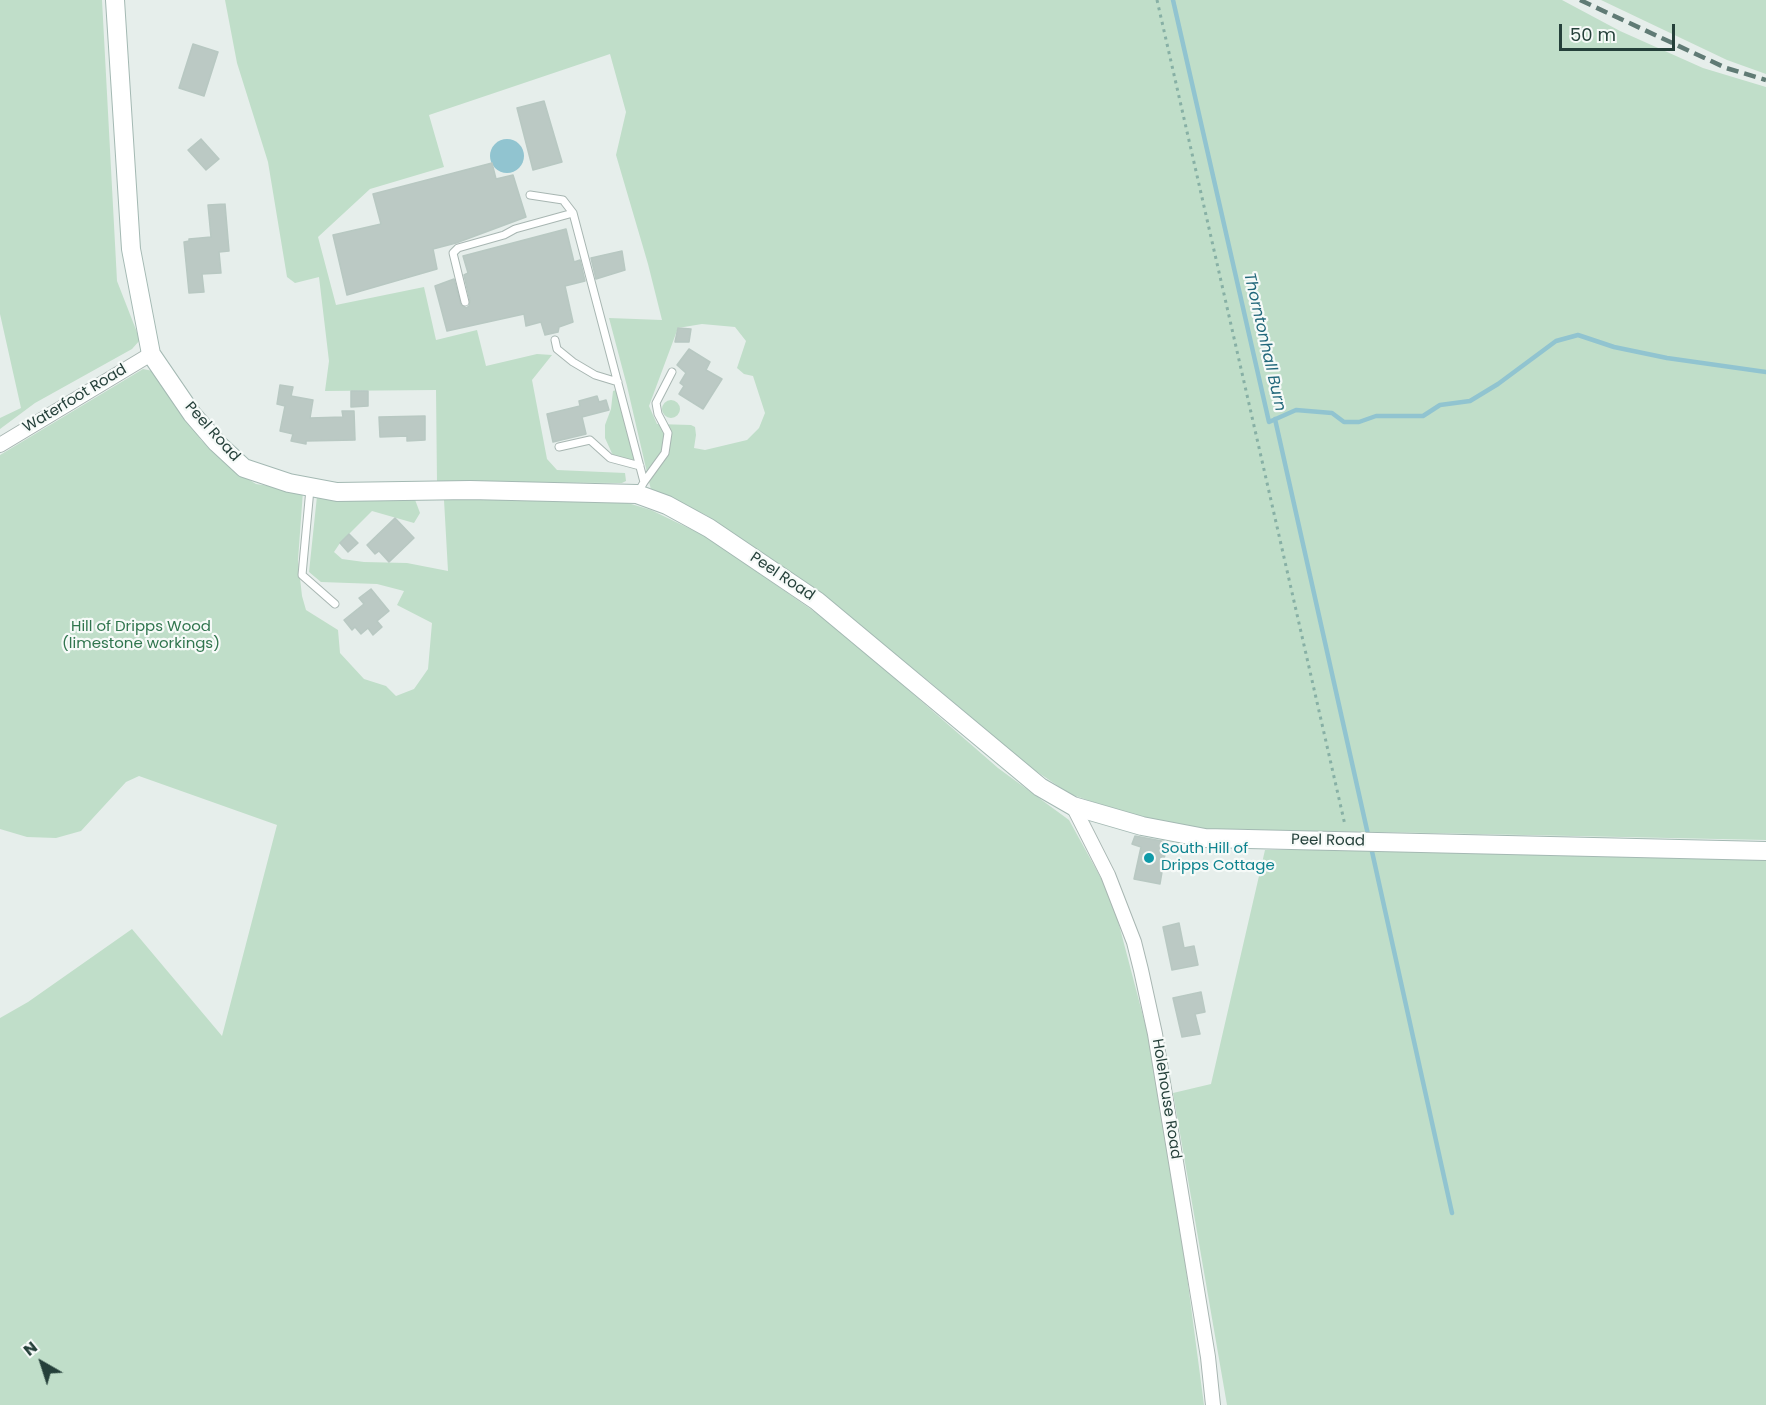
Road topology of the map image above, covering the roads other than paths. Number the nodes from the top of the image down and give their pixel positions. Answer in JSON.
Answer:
{"nodes":[{"id":1,"x":115,"y":0,"type":"edge"},
{"id":2,"x":530,"y":195,"type":"dead end"},
{"id":3,"x":573,"y":213,"type":"junction"},
{"id":4,"x":465,"y":302,"type":"dead end"},
{"id":5,"x":555,"y":340,"type":"dead end"},
{"id":6,"x":150,"y":354,"type":"junction"},
{"id":7,"x":672,"y":372,"type":"dead end"},
{"id":8,"x":618,"y":382,"type":"junction"},
{"id":9,"x":0,"y":445,"type":"edge"},
{"id":10,"x":560,"y":447,"type":"dead end"},
{"id":11,"x":640,"y":466,"type":"junction"},
{"id":12,"x":310,"y":487,"type":"junction"},
{"id":13,"x":641,"y":488,"type":"junction"},
{"id":14,"x":334,"y":604,"type":"dead end"},
{"id":15,"x":1073,"y":806,"type":"junction"},
{"id":16,"x":1766,"y":851,"type":"edge"},
{"id":17,"x":1213,"y":1405,"type":"edge"}],
"edges":[{"from":1,"to":6,"type":"street","name":"Peel Road"},
{"from":2,"to":3,"type":"lane"},
{"from":3,"to":4,"type":"lane"},
{"from":3,"to":8,"type":"lane"},
{"from":5,"to":8,"type":"lane"},
{"from":6,"to":9,"type":"street","name":"Waterfoot Road"},
{"from":6,"to":12,"type":"street","name":"Peel Road"},
{"from":7,"to":13,"type":"lane"},
{"from":8,"to":11,"type":"lane"},
{"from":10,"to":11,"type":"lane"},
{"from":11,"to":13,"type":"lane"},
{"from":12,"to":13,"type":"street","name":"Peel Road"},
{"from":12,"to":14,"type":"lane"},
{"from":13,"to":15,"type":"street","name":"Peel Road"},
{"from":15,"to":16,"type":"street","name":"Peel Road"},
{"from":15,"to":17,"type":"street","name":"Holehouse Road"}]}
